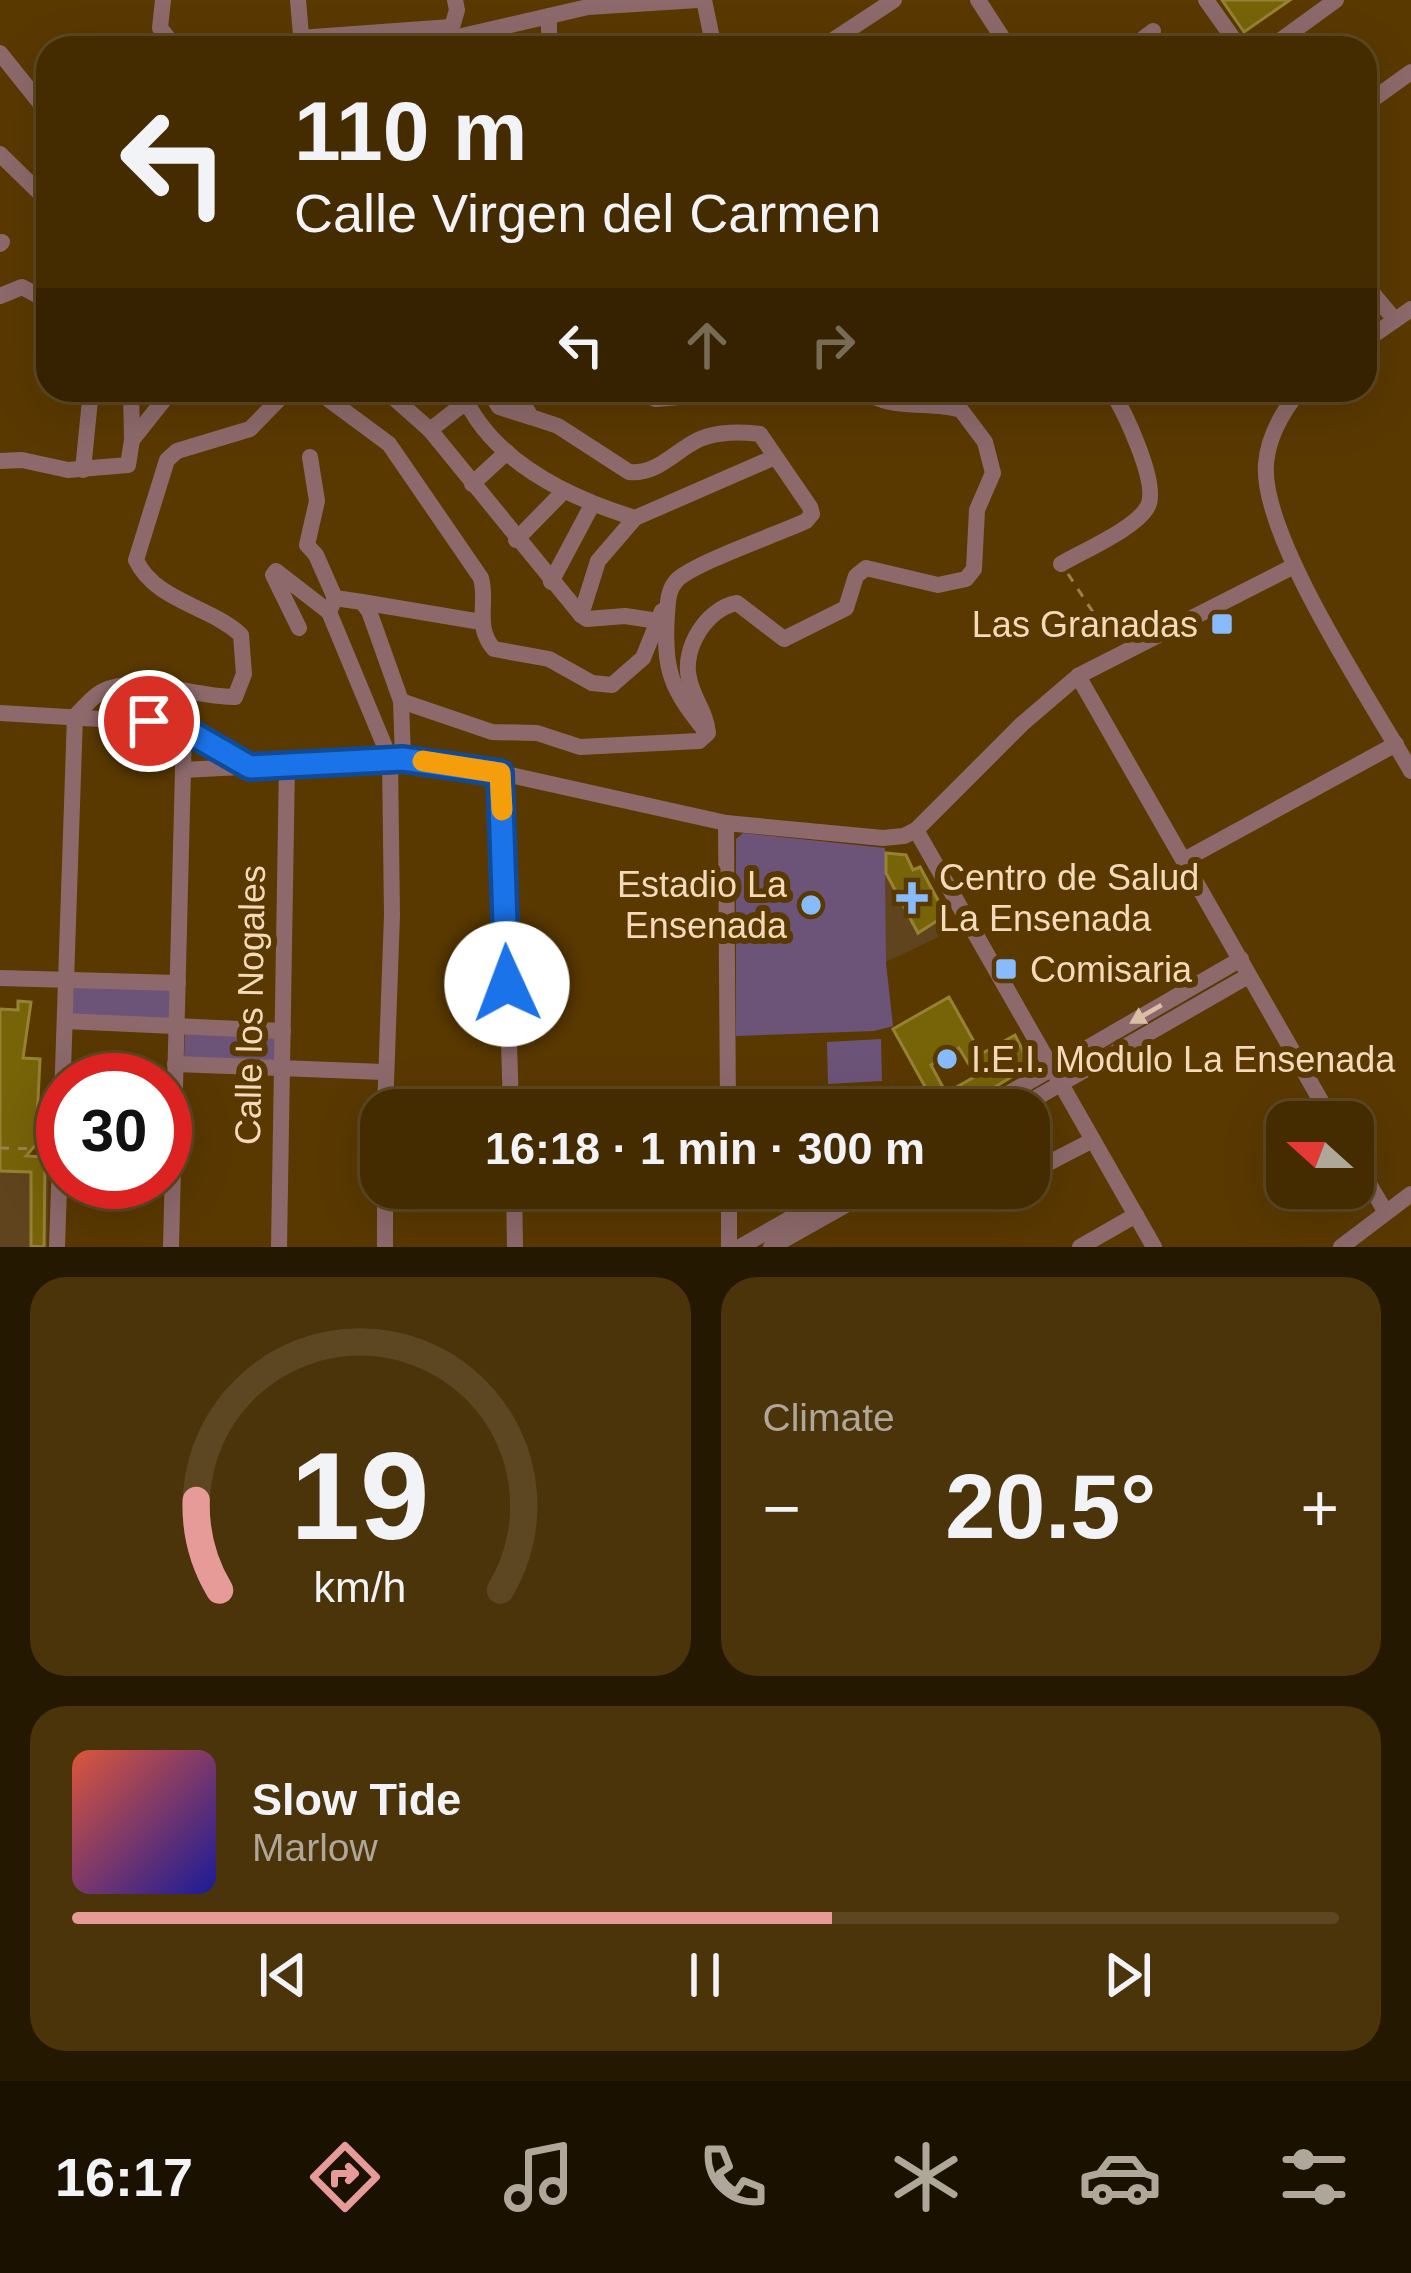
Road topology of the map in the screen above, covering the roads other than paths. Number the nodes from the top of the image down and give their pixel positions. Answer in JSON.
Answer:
{"nodes":[{"id":1,"x":163,"y":0,"type":"edge"},
{"id":2,"x":298,"y":0,"type":"edge"},
{"id":3,"x":455,"y":0,"type":"edge"},
{"id":4,"x":701,"y":0,"type":"edge"},
{"id":5,"x":894,"y":0,"type":"edge"},
{"id":6,"x":978,"y":0,"type":"edge"},
{"id":7,"x":1206,"y":0,"type":"edge"},
{"id":8,"x":1336,"y":0,"type":"edge"},
{"id":9,"x":549,"y":16,"type":"junction"},
{"id":10,"x":1154,"y":31,"type":"dead end"},
{"id":11,"x":166,"y":36,"type":"edge"},
{"id":12,"x":301,"y":36,"type":"edge"},
{"id":13,"x":449,"y":36,"type":"edge"},
{"id":14,"x":488,"y":36,"type":"edge"},
{"id":15,"x":549,"y":36,"type":"edge"},
{"id":16,"x":711,"y":36,"type":"edge"},
{"id":17,"x":839,"y":36,"type":"edge"},
{"id":18,"x":1000,"y":36,"type":"edge"},
{"id":19,"x":1147,"y":36,"type":"edge"},
{"id":20,"x":1232,"y":36,"type":"edge"},
{"id":21,"x":1286,"y":36,"type":"edge"},
{"id":22,"x":0,"y":53,"type":"edge"},
{"id":23,"x":1411,"y":72,"type":"edge"},
{"id":24,"x":1377,"y":96,"type":"edge"},
{"id":25,"x":36,"y":97,"type":"edge"},
{"id":26,"x":0,"y":154,"type":"edge"},
{"id":27,"x":36,"y":189,"type":"edge"},
{"id":28,"x":1377,"y":293,"type":"edge"},
{"id":29,"x":36,"y":295,"type":"edge"},
{"id":30,"x":0,"y":296,"type":"edge"},
{"id":31,"x":1403,"y":314,"type":"edge"},
{"id":32,"x":1377,"y":332,"type":"edge"},
{"id":33,"x":90,"y":402,"type":"edge"},
{"id":34,"x":131,"y":402,"type":"edge"},
{"id":35,"x":162,"y":402,"type":"edge"},
{"id":36,"x":276,"y":402,"type":"edge"},
{"id":37,"x":333,"y":402,"type":"edge"},
{"id":38,"x":398,"y":402,"type":"edge"},
{"id":39,"x":458,"y":402,"type":"edge"},
{"id":40,"x":467,"y":402,"type":"edge"},
{"id":41,"x":496,"y":402,"type":"edge"},
{"id":42,"x":522,"y":402,"type":"edge"},
{"id":43,"x":890,"y":402,"type":"edge"},
{"id":44,"x":1117,"y":402,"type":"edge"},
{"id":45,"x":1293,"y":402,"type":"edge"},
{"id":46,"x":531,"y":417,"type":"junction"},
{"id":47,"x":430,"y":430,"type":"junction"},
{"id":48,"x":132,"y":440,"type":"junction"},
{"id":49,"x":507,"y":452,"type":"junction"},
{"id":50,"x":310,"y":457,"type":"dead end"},
{"id":51,"x":775,"y":457,"type":"junction"},
{"id":52,"x":0,"y":461,"type":"edge"},
{"id":53,"x":83,"y":470,"type":"junction"},
{"id":54,"x":472,"y":484,"type":"junction"},
{"id":55,"x":564,"y":491,"type":"junction"},
{"id":56,"x":592,"y":505,"type":"junction"},
{"id":57,"x":635,"y":518,"type":"junction"},
{"id":58,"x":516,"y":540,"type":"junction"},
{"id":59,"x":1061,"y":564,"type":"road end"},
{"id":60,"x":1294,"y":566,"type":"junction"},
{"id":61,"x":551,"y":582,"type":"junction"},
{"id":62,"x":668,"y":593,"type":"junction"},
{"id":63,"x":362,"y":602,"type":"junction"},
{"id":64,"x":332,"y":605,"type":"junction"},
{"id":65,"x":581,"y":615,"type":"junction"},
{"id":66,"x":658,"y":621,"type":"junction"},
{"id":67,"x":481,"y":622,"type":"junction"},
{"id":68,"x":299,"y":628,"type":"dead end"},
{"id":69,"x":1078,"y":676,"type":"junction"},
{"id":70,"x":401,"y":701,"type":"junction"},
{"id":71,"x":0,"y":713,"type":"edge"},
{"id":72,"x":75,"y":716,"type":"junction"},
{"id":73,"x":184,"y":729,"type":"junction"},
{"id":74,"x":708,"y":733,"type":"junction"},
{"id":75,"x":1396,"y":744,"type":"junction"},
{"id":76,"x":396,"y":759,"type":"junction"},
{"id":77,"x":286,"y":764,"type":"junction"},
{"id":78,"x":250,"y":767,"type":"junction"},
{"id":79,"x":183,"y":770,"type":"junction"},
{"id":80,"x":1411,"y":771,"type":"edge"},
{"id":81,"x":500,"y":773,"type":"junction"},
{"id":82,"x":726,"y":823,"type":"junction"},
{"id":83,"x":916,"y":830,"type":"junction"},
{"id":84,"x":1184,"y":860,"type":"junction"},
{"id":85,"x":1244,"y":967,"type":"junction"},
{"id":86,"x":0,"y":979,"type":"edge"},
{"id":87,"x":66,"y":980,"type":"junction"},
{"id":88,"x":178,"y":983,"type":"junction"},
{"id":89,"x":65,"y":1021,"type":"junction"},
{"id":90,"x":176,"y":1026,"type":"junction"},
{"id":91,"x":283,"y":1031,"type":"junction"},
{"id":92,"x":64,"y":1053,"type":"edge"},
{"id":93,"x":176,"y":1053,"type":"edge"},
{"id":94,"x":192,"y":1065,"type":"edge"},
{"id":95,"x":283,"y":1070,"type":"junction"},
{"id":96,"x":383,"y":1072,"type":"junction"},
{"id":97,"x":1057,"y":1077,"type":"junction"},
{"id":98,"x":384,"y":1089,"type":"edge"},
{"id":99,"x":510,"y":1089,"type":"edge"},
{"id":100,"x":728,"y":1089,"type":"edge"},
{"id":101,"x":1029,"y":1089,"type":"edge"},
{"id":102,"x":1042,"y":1089,"type":"edge"},
{"id":103,"x":1321,"y":1101,"type":"edge"},
{"id":104,"x":1093,"y":1140,"type":"junction"},
{"id":105,"x":1050,"y":1163,"type":"edge"},
{"id":106,"x":1374,"y":1192,"type":"edge"},
{"id":107,"x":1411,"y":1195,"type":"edge"},
{"id":108,"x":59,"y":1209,"type":"edge"},
{"id":109,"x":171,"y":1209,"type":"edge"},
{"id":110,"x":385,"y":1209,"type":"edge"},
{"id":111,"x":514,"y":1209,"type":"edge"},
{"id":112,"x":729,"y":1209,"type":"edge"},
{"id":113,"x":807,"y":1209,"type":"edge"},
{"id":114,"x":839,"y":1209,"type":"edge"},
{"id":115,"x":1385,"y":1211,"type":"junction"},
{"id":116,"x":1136,"y":1215,"type":"junction"},
{"id":117,"x":57,"y":1247,"type":"edge"},
{"id":118,"x":170,"y":1247,"type":"edge"},
{"id":119,"x":279,"y":1247,"type":"edge"},
{"id":120,"x":385,"y":1247,"type":"edge"},
{"id":121,"x":515,"y":1247,"type":"edge"},
{"id":122,"x":730,"y":1247,"type":"edge"},
{"id":123,"x":740,"y":1247,"type":"edge"},
{"id":124,"x":771,"y":1247,"type":"edge"},
{"id":125,"x":1080,"y":1247,"type":"edge"},
{"id":126,"x":1154,"y":1247,"type":"edge"},
{"id":127,"x":1341,"y":1247,"type":"edge"}],
"edges":[{"from":1,"to":11,"type":"street"},
{"from":2,"to":12,"type":"street"},
{"from":3,"to":13,"type":"street"},
{"from":4,"to":9,"type":"street"},
{"from":4,"to":16,"type":"street"},
{"from":5,"to":17,"type":"street"},
{"from":6,"to":18,"type":"street"},
{"from":7,"to":20,"type":"street"},
{"from":8,"to":21,"type":"street"},
{"from":9,"to":14,"type":"street"},
{"from":9,"to":15,"type":"street"},
{"from":10,"to":19,"type":"street"},
{"from":22,"to":25,"type":"street"},
{"from":23,"to":24,"type":"street"},
{"from":26,"to":27,"type":"street"},
{"from":28,"to":31,"type":"street"},
{"from":29,"to":30,"type":"street"},
{"from":31,"to":32,"type":"street"},
{"from":33,"to":53,"type":"street"},
{"from":34,"to":48,"type":"street"},
{"from":35,"to":48,"type":"street"},
{"from":36,"to":72,"type":"street"},
{"from":37,"to":67,"type":"street"},
{"from":38,"to":47,"type":"street"},
{"from":39,"to":47,"type":"street"},
{"from":40,"to":49,"type":"street"},
{"from":41,"to":46,"type":"street"},
{"from":42,"to":46,"type":"street"},
{"from":43,"to":74,"type":"street"},
{"from":44,"to":59,"type":"street"},
{"from":45,"to":60,"type":"street"},
{"from":46,"to":51,"type":"street"},
{"from":47,"to":54,"type":"street"},
{"from":48,"to":53,"type":"street"},
{"from":49,"to":54,"type":"street"},
{"from":49,"to":55,"type":"street"},
{"from":50,"to":64,"type":"street"},
{"from":51,"to":57,"type":"street"},
{"from":51,"to":62,"type":"street"},
{"from":52,"to":53,"type":"street"},
{"from":54,"to":58,"type":"street"},
{"from":55,"to":56,"type":"street"},
{"from":55,"to":58,"type":"street"},
{"from":56,"to":57,"type":"street"},
{"from":56,"to":61,"type":"street"},
{"from":57,"to":65,"type":"street"},
{"from":58,"to":61,"type":"street"},
{"from":60,"to":69,"type":"street"},
{"from":60,"to":75,"type":"street"},
{"from":61,"to":65,"type":"street"},
{"from":62,"to":66,"type":"street"},
{"from":62,"to":74,"type":"street"},
{"from":63,"to":64,"type":"street"},
{"from":63,"to":67,"type":"street"},
{"from":63,"to":70,"type":"street"},
{"from":64,"to":68,"type":"street"},
{"from":64,"to":76,"type":"street"},
{"from":65,"to":66,"type":"street"},
{"from":66,"to":67,"type":"street"},
{"from":69,"to":83,"type":"street"},
{"from":69,"to":84,"type":"street"},
{"from":70,"to":74,"type":"street"},
{"from":70,"to":76,"type":"street"},
{"from":71,"to":72,"type":"street"},
{"from":72,"to":73,"type":"street"},
{"from":72,"to":87,"type":"street"},
{"from":73,"to":78,"type":"street"},
{"from":73,"to":79,"type":"street"},
{"from":75,"to":80,"type":"street"},
{"from":75,"to":84,"type":"street"},
{"from":76,"to":77,"type":"street"},
{"from":76,"to":81,"type":"street"},
{"from":76,"to":96,"type":"street"},
{"from":77,"to":78,"type":"street"},
{"from":77,"to":91,"type":"street","name":"Calle los Nogales"},
{"from":78,"to":79,"type":"street"},
{"from":79,"to":88,"type":"street"},
{"from":81,"to":82,"type":"street"},
{"from":81,"to":99,"type":"street"},
{"from":82,"to":83,"type":"street"},
{"from":82,"to":100,"type":"street"},
{"from":83,"to":97,"type":"street"},
{"from":84,"to":85,"type":"street"},
{"from":85,"to":97,"type":"street"},
{"from":85,"to":103,"type":"street"},
{"from":86,"to":87,"type":"street"},
{"from":87,"to":88,"type":"street"},
{"from":87,"to":89,"type":"street"},
{"from":88,"to":90,"type":"street"},
{"from":89,"to":90,"type":"street"},
{"from":89,"to":92,"type":"street"},
{"from":90,"to":91,"type":"street"},
{"from":90,"to":93,"type":"street"},
{"from":91,"to":95,"type":"street","name":"Calle los Nogales"},
{"from":94,"to":95,"type":"street"},
{"from":95,"to":96,"type":"street"},
{"from":95,"to":119,"type":"street","name":"Calle los Nogales"},
{"from":96,"to":98,"type":"street"},
{"from":97,"to":101,"type":"street"},
{"from":97,"to":102,"type":"street"},
{"from":97,"to":104,"type":"street"},
{"from":104,"to":105,"type":"street"},
{"from":104,"to":116,"type":"street"},
{"from":106,"to":115,"type":"street"},
{"from":107,"to":115,"type":"street"},
{"from":108,"to":117,"type":"street"},
{"from":109,"to":118,"type":"street"},
{"from":110,"to":120,"type":"street"},
{"from":111,"to":121,"type":"street"},
{"from":112,"to":122,"type":"street"},
{"from":113,"to":123,"type":"street"},
{"from":114,"to":124,"type":"street"},
{"from":115,"to":127,"type":"street"},
{"from":116,"to":125,"type":"street"},
{"from":116,"to":126,"type":"street"}]}
